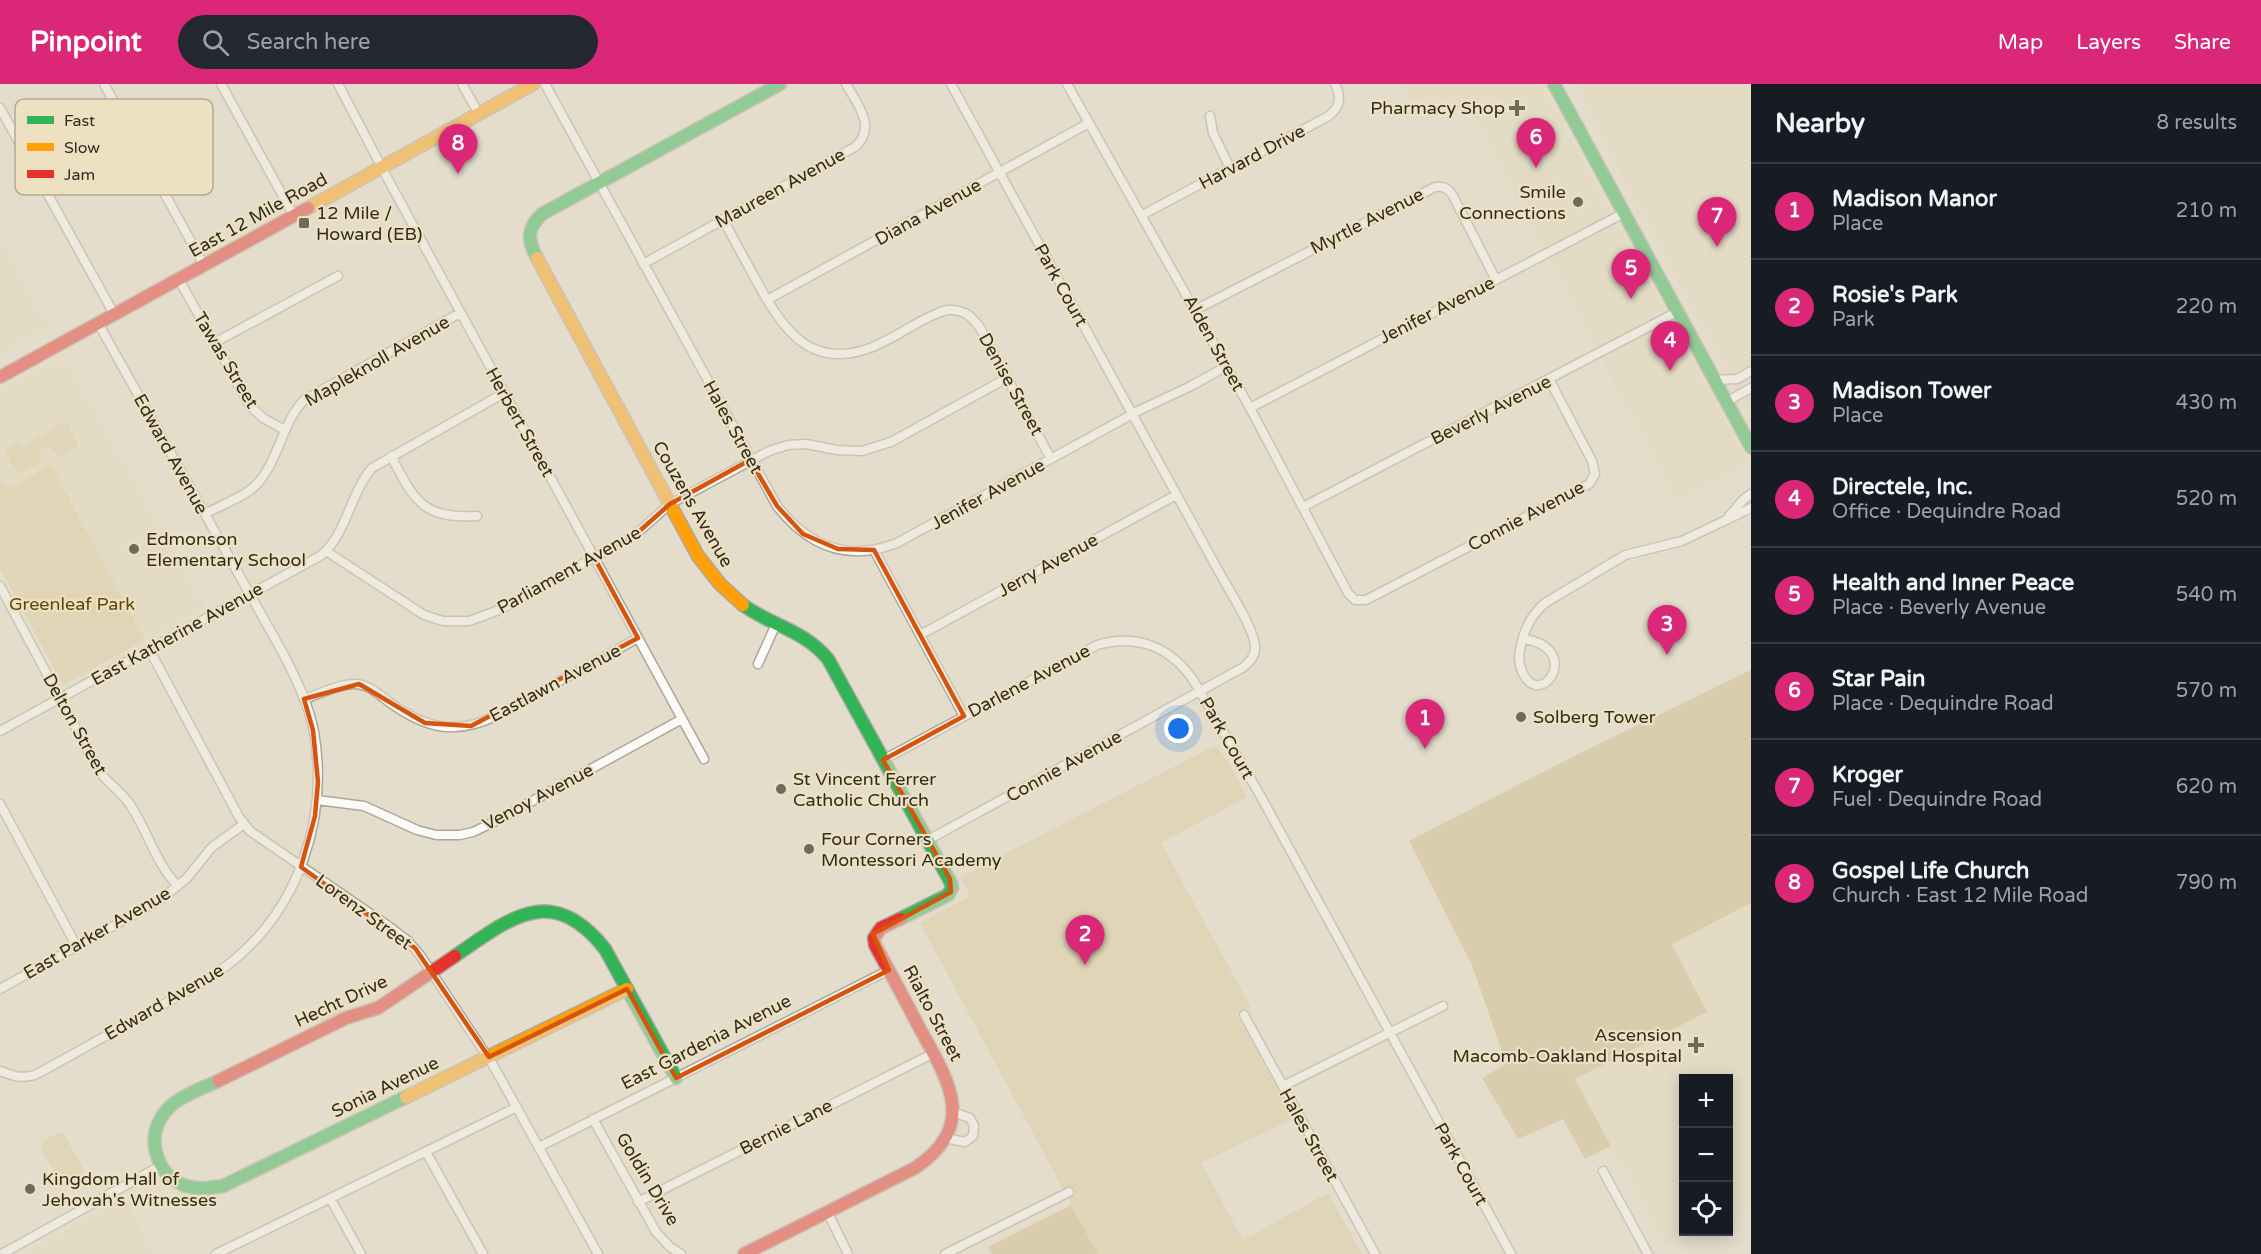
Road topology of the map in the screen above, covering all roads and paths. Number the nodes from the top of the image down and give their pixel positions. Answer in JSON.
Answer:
{"nodes":[{"id":1,"x":104,"y":84,"type":"edge"},
{"id":2,"x":221,"y":84,"type":"edge"},
{"id":3,"x":338,"y":84,"type":"edge"},
{"id":4,"x":462,"y":84,"type":"edge"},
{"id":5,"x":533,"y":84,"type":"edge"},
{"id":6,"x":545,"y":84,"type":"edge"},
{"id":7,"x":780,"y":84,"type":"edge"},
{"id":8,"x":846,"y":84,"type":"edge"},
{"id":9,"x":951,"y":84,"type":"edge"},
{"id":10,"x":1067,"y":84,"type":"edge"},
{"id":11,"x":1335,"y":84,"type":"edge"},
{"id":12,"x":1554,"y":84,"type":"edge"},
{"id":13,"x":112,"y":99,"type":"edge"},
{"id":14,"x":0,"y":108,"type":"edge"},
{"id":15,"x":479,"y":114,"type":"junction"},
{"id":16,"x":1210,"y":116,"type":"dead end"},
{"id":17,"x":1089,"y":123,"type":"junction"},
{"id":18,"x":15,"y":135,"type":"edge"},
{"id":19,"x":382,"y":166,"type":"junction"},
{"id":20,"x":1230,"y":168,"type":"junction"},
{"id":21,"x":999,"y":173,"type":"junction"},
{"id":22,"x":599,"y":183,"type":"junction"},
{"id":23,"x":48,"y":195,"type":"edge"},
{"id":24,"x":165,"y":195,"type":"edge"},
{"id":25,"x":1624,"y":213,"type":"junction"},
{"id":26,"x":1142,"y":215,"type":"junction"},
{"id":27,"x":294,"y":216,"type":"junction"},
{"id":28,"x":723,"y":219,"type":"junction"},
{"id":29,"x":643,"y":264,"type":"junction"},
{"id":30,"x":204,"y":265,"type":"junction"},
{"id":31,"x":338,"y":276,"type":"dead end"},
{"id":32,"x":178,"y":278,"type":"junction"},
{"id":33,"x":1496,"y":280,"type":"junction"},
{"id":34,"x":767,"y":300,"type":"junction"},
{"id":35,"x":1195,"y":310,"type":"junction"},
{"id":36,"x":1677,"y":312,"type":"junction"},
{"id":37,"x":460,"y":313,"type":"junction"},
{"id":38,"x":114,"y":314,"type":"junction"},
{"id":39,"x":98,"y":323,"type":"junction"},
{"id":40,"x":214,"y":343,"type":"junction"},
{"id":41,"x":1227,"y":366,"type":"junction"},
{"id":42,"x":1751,"y":371,"type":"edge"},
{"id":43,"x":0,"y":377,"type":"edge"},
{"id":44,"x":1007,"y":378,"type":"junction"},
{"id":45,"x":1550,"y":379,"type":"junction"},
{"id":46,"x":1714,"y":380,"type":"junction"},
{"id":47,"x":1751,"y":388,"type":"edge"},
{"id":48,"x":504,"y":393,"type":"junction"},
{"id":49,"x":1726,"y":402,"type":"junction"},
{"id":50,"x":1250,"y":408,"type":"junction"},
{"id":51,"x":1132,"y":414,"type":"junction"},
{"id":52,"x":285,"y":430,"type":"junction"},
{"id":53,"x":1751,"y":447,"type":"edge"},
{"id":54,"x":391,"y":456,"type":"junction"},
{"id":55,"x":1052,"y":459,"type":"junction"},
{"id":56,"x":750,"y":460,"type":"junction"},
{"id":57,"x":1751,"y":494,"type":"edge"},
{"id":58,"x":1176,"y":495,"type":"junction"},
{"id":59,"x":670,"y":504,"type":"junction"},
{"id":60,"x":1303,"y":507,"type":"junction"},
{"id":61,"x":1751,"y":508,"type":"edge"},
{"id":62,"x":205,"y":514,"type":"junction"},
{"id":63,"x":477,"y":516,"type":"dead end"},
{"id":64,"x":1727,"y":519,"type":"junction"},
{"id":65,"x":874,"y":550,"type":"junction"},
{"id":66,"x":326,"y":551,"type":"junction"},
{"id":67,"x":594,"y":557,"type":"junction"},
{"id":68,"x":0,"y":586,"type":"edge"},
{"id":69,"x":249,"y":594,"type":"junction"},
{"id":70,"x":1359,"y":602,"type":"joint"},
{"id":71,"x":776,"y":624,"type":"junction"},
{"id":72,"x":920,"y":635,"type":"junction"},
{"id":73,"x":638,"y":638,"type":"junction"},
{"id":74,"x":1525,"y":639,"type":"junction"},
{"id":75,"x":149,"y":649,"type":"junction"},
{"id":76,"x":758,"y":664,"type":"dead end"},
{"id":77,"x":1200,"y":691,"type":"junction"},
{"id":78,"x":60,"y":698,"type":"junction"},
{"id":79,"x":304,"y":699,"type":"junction"},
{"id":80,"x":964,"y":716,"type":"junction"},
{"id":81,"x":682,"y":719,"type":"junction"},
{"id":82,"x":0,"y":731,"type":"edge"},
{"id":83,"x":704,"y":759,"type":"dead end"},
{"id":84,"x":883,"y":760,"type":"junction"},
{"id":85,"x":317,"y":800,"type":"junction"},
{"id":86,"x":0,"y":804,"type":"edge"},
{"id":87,"x":244,"y":824,"type":"junction"},
{"id":88,"x":928,"y":840,"type":"junction"},
{"id":89,"x":301,"y":867,"type":"junction"},
{"id":90,"x":178,"y":886,"type":"junction"},
{"id":91,"x":875,"y":934,"type":"joint"},
{"id":92,"x":77,"y":947,"type":"junction"},
{"id":93,"x":889,"y":970,"type":"junction"},
{"id":94,"x":432,"y":972,"type":"junction"},
{"id":95,"x":0,"y":989,"type":"edge"},
{"id":96,"x":627,"y":989,"type":"junction"},
{"id":97,"x":1443,"y":1006,"type":"dead end"},
{"id":98,"x":1244,"y":1015,"type":"dead end"},
{"id":99,"x":1390,"y":1033,"type":"junction"},
{"id":100,"x":934,"y":1053,"type":"junction"},
{"id":101,"x":489,"y":1057,"type":"junction"},
{"id":102,"x":0,"y":1071,"type":"edge"},
{"id":103,"x":676,"y":1078,"type":"junction"},
{"id":104,"x":1283,"y":1086,"type":"junction"},
{"id":105,"x":517,"y":1107,"type":"junction"},
{"id":106,"x":953,"y":1112,"type":"junction"},
{"id":107,"x":593,"y":1119,"type":"junction"},
{"id":108,"x":945,"y":1138,"type":"junction"},
{"id":109,"x":539,"y":1147,"type":"junction"},
{"id":110,"x":426,"y":1152,"type":"junction"},
{"id":111,"x":160,"y":1166,"type":"junction"},
{"id":112,"x":1603,"y":1171,"type":"dead end"},
{"id":113,"x":1069,"y":1192,"type":"dead end"},
{"id":114,"x":330,"y":1198,"type":"junction"},
{"id":115,"x":638,"y":1202,"type":"junction"},
{"id":116,"x":827,"y":1211,"type":"junction"},
{"id":117,"x":237,"y":1249,"type":"edge"},
{"id":118,"x":678,"y":1253,"type":"edge"},
{"id":119,"x":2,"y":1254,"type":"edge"},
{"id":120,"x":216,"y":1254,"type":"edge"},
{"id":121,"x":361,"y":1254,"type":"edge"},
{"id":122,"x":483,"y":1254,"type":"edge"},
{"id":123,"x":598,"y":1254,"type":"edge"},
{"id":124,"x":744,"y":1254,"type":"edge"},
{"id":125,"x":848,"y":1254,"type":"edge"},
{"id":126,"x":945,"y":1254,"type":"edge"},
{"id":127,"x":1375,"y":1254,"type":"edge"},
{"id":128,"x":1511,"y":1254,"type":"edge"},
{"id":129,"x":1648,"y":1254,"type":"edge"}],
"edges":[{"from":1,"to":13,"type":"street"},
{"from":2,"to":27,"type":"street"},
{"from":3,"to":19,"type":"street","name":"Herbert Street"},
{"from":4,"to":15,"type":"street"},
{"from":5,"to":15,"type":"street","name":"East 12 Mile Road"},
{"from":6,"to":22,"type":"street","name":"Hales Street"},
{"from":7,"to":22,"type":"street"},
{"from":8,"to":28,"type":"street","name":"Maureen Avenue"},
{"from":9,"to":21,"type":"street","name":"Park Court"},
{"from":10,"to":17,"type":"street","name":"Alden Street"},
{"from":11,"to":20,"type":"street","name":"Harvard Drive"},
{"from":12,"to":25,"type":"street"},
{"from":14,"to":18,"type":"street"},
{"from":15,"to":19,"type":"street","name":"East 12 Mile Road"},
{"from":16,"to":20,"type":"street"},
{"from":17,"to":21,"type":"street","name":"Diana Avenue"},
{"from":17,"to":26,"type":"street","name":"Alden Street"},
{"from":19,"to":27,"type":"street","name":"East 12 Mile Road"},
{"from":19,"to":37,"type":"street","name":"Herbert Street"},
{"from":20,"to":26,"type":"street","name":"Harvard Drive"},
{"from":21,"to":34,"type":"street","name":"Diana Avenue"},
{"from":21,"to":51,"type":"street","name":"Park Court"},
{"from":22,"to":29,"type":"street","name":"Hales Street"},
{"from":22,"to":59,"type":"street","name":"Couzens Avenue"},
{"from":23,"to":38,"type":"street"},
{"from":24,"to":30,"type":"street"},
{"from":25,"to":33,"type":"street","name":"Jenifer Avenue"},
{"from":25,"to":36,"type":"street"},
{"from":26,"to":35,"type":"street","name":"Alden Street"},
{"from":27,"to":30,"type":"street","name":"East 12 Mile Road"},
{"from":28,"to":29,"type":"street","name":"Maureen Avenue"},
{"from":28,"to":34,"type":"street","name":"Denise Street"},
{"from":29,"to":56,"type":"street","name":"Hales Street"},
{"from":30,"to":32,"type":"street","name":"East 12 Mile Road"},
{"from":31,"to":40,"type":"street"},
{"from":32,"to":38,"type":"street","name":"East 12 Mile Road"},
{"from":32,"to":40,"type":"street","name":"Tawas Street"},
{"from":33,"to":35,"type":"street","name":"Myrtle Avenue"},
{"from":33,"to":50,"type":"street","name":"Jenifer Avenue"},
{"from":34,"to":44,"type":"street","name":"Denise Street"},
{"from":35,"to":41,"type":"street","name":"Alden Street"},
{"from":36,"to":45,"type":"street","name":"Beverly Avenue"},
{"from":36,"to":46,"type":"street"},
{"from":37,"to":48,"type":"street","name":"Herbert Street"},
{"from":37,"to":52,"type":"street","name":"Mapleknoll Avenue"},
{"from":38,"to":39,"type":"street","name":"East 12 Mile Road"},
{"from":39,"to":43,"type":"street","name":"East 12 Mile Road"},
{"from":39,"to":62,"type":"street","name":"Edward Avenue"},
{"from":40,"to":52,"type":"street","name":"Tawas Street"},
{"from":41,"to":50,"type":"street","name":"Alden Street"},
{"from":41,"to":51,"type":"street","name":"Jenifer Avenue"},
{"from":42,"to":46,"type":"street"},
{"from":44,"to":55,"type":"street","name":"Denise Street"},
{"from":44,"to":56,"type":"street","name":"Parliament Avenue"},
{"from":45,"to":60,"type":"street","name":"Beverly Avenue"},
{"from":45,"to":70,"type":"street","name":"Connie Avenue"},
{"from":46,"to":49,"type":"street"},
{"from":47,"to":49,"type":"street"},
{"from":48,"to":54,"type":"street","name":"East Katherine Avenue"},
{"from":48,"to":67,"type":"street","name":"Herbert Street"},
{"from":49,"to":53,"type":"street"},
{"from":50,"to":60,"type":"street","name":"Alden Street"},
{"from":51,"to":55,"type":"street","name":"Jenifer Avenue"},
{"from":51,"to":58,"type":"street","name":"Park Court"},
{"from":52,"to":62,"type":"street","name":"Mapleknoll Avenue"},
{"from":54,"to":63,"type":"street"},
{"from":54,"to":66,"type":"street","name":"East Katherine Avenue"},
{"from":55,"to":65,"type":"street","name":"Jenifer Avenue"},
{"from":56,"to":59,"type":"street","name":"Parliament Avenue"},
{"from":56,"to":65,"type":"street","name":"Hales Street"},
{"from":57,"to":64,"type":"street"},
{"from":58,"to":72,"type":"street","name":"Jerry Avenue"},
{"from":58,"to":77,"type":"street","name":"Park Court"},
{"from":59,"to":67,"type":"street","name":"Parliament Avenue"},
{"from":59,"to":71,"type":"street","name":"Couzens Avenue"},
{"from":60,"to":70,"type":"street","name":"Alden Street"},
{"from":61,"to":64,"type":"street"},
{"from":62,"to":69,"type":"street","name":"Edward Avenue"},
{"from":64,"to":74,"type":"street"},
{"from":65,"to":72,"type":"street"},
{"from":66,"to":67,"type":"street","name":"Parliament Avenue"},
{"from":66,"to":69,"type":"street","name":"East Katherine Avenue"},
{"from":67,"to":73,"type":"street","name":"Herbert Street"},
{"from":68,"to":78,"type":"street","name":"Delton Street"},
{"from":69,"to":75,"type":"street","name":"East Katherine Avenue"},
{"from":69,"to":79,"type":"street","name":"Edward Avenue"},
{"from":71,"to":76,"type":"street"},
{"from":71,"to":84,"type":"street","name":"Couzens Avenue"},
{"from":72,"to":80,"type":"street"},
{"from":73,"to":79,"type":"street","name":"Eastlawn Avenue"},
{"from":73,"to":81,"type":"street","name":"Herbert Street"},
{"from":74,"to":74,"type":"street"},
{"from":75,"to":78,"type":"street","name":"East Katherine Avenue"},
{"from":75,"to":87,"type":"street","name":"Lorenz Street"},
{"from":77,"to":80,"type":"street","name":"Darlene Avenue"},
{"from":77,"to":88,"type":"street","name":"Connie Avenue"},
{"from":77,"to":99,"type":"street","name":"Park Court"},
{"from":78,"to":82,"type":"street","name":"East Katherine Avenue"},
{"from":78,"to":90,"type":"street","name":"Delton Street"},
{"from":79,"to":85,"type":"street","name":"Edward Avenue"},
{"from":80,"to":84,"type":"street","name":"Darlene Avenue"},
{"from":81,"to":83,"type":"street","name":"Herbert Street"},
{"from":81,"to":85,"type":"street","name":"Venoy Avenue"},
{"from":84,"to":88,"type":"street","name":"Couzens Avenue"},
{"from":85,"to":89,"type":"street","name":"Edward Avenue"},
{"from":86,"to":92,"type":"street"},
{"from":87,"to":89,"type":"street","name":"Lorenz Street"},
{"from":87,"to":90,"type":"street","name":"East Parker Avenue"},
{"from":88,"to":91,"type":"street","name":"Couzens Avenue"},
{"from":89,"to":94,"type":"street","name":"Lorenz Street"},
{"from":89,"to":102,"type":"street","name":"Edward Avenue"},
{"from":90,"to":92,"type":"street","name":"East Parker Avenue"},
{"from":91,"to":93,"type":"street","name":"Rialto Street"},
{"from":92,"to":95,"type":"street","name":"East Parker Avenue"},
{"from":93,"to":100,"type":"street","name":"Rialto Street"},
{"from":93,"to":103,"type":"street","name":"East Gardenia Avenue"},
{"from":94,"to":96,"type":"street","name":"Hecht Drive"},
{"from":94,"to":101,"type":"street","name":"Lorenz Street"},
{"from":94,"to":111,"type":"street","name":"Hecht Drive"},
{"from":96,"to":101,"type":"street","name":"Sonia Avenue"},
{"from":96,"to":103,"type":"street","name":"Hecht Drive"},
{"from":97,"to":99,"type":"street"},
{"from":98,"to":104,"type":"street","name":"Hales Street"},
{"from":99,"to":104,"type":"street"},
{"from":99,"to":128,"type":"street","name":"Park Court"},
{"from":100,"to":106,"type":"street","name":"Rialto Street"},
{"from":100,"to":115,"type":"street","name":"Bernie Lane"},
{"from":101,"to":105,"type":"street","name":"Lorenz Street"},
{"from":101,"to":111,"type":"street","name":"Sonia Avenue"},
{"from":103,"to":107,"type":"street","name":"East Gardenia Avenue"},
{"from":104,"to":127,"type":"street","name":"Hales Street"},
{"from":105,"to":109,"type":"street","name":"Lorenz Street"},
{"from":105,"to":110,"type":"street"},
{"from":106,"to":108,"type":"street","name":"Rialto Street"},
{"from":106,"to":108,"type":"street"},
{"from":107,"to":109,"type":"street","name":"East Gardenia Avenue"},
{"from":107,"to":115,"type":"street","name":"Goldin Drive"},
{"from":108,"to":116,"type":"street","name":"Rialto Street"},
{"from":109,"to":123,"type":"street","name":"Lorenz Street"},
{"from":110,"to":114,"type":"street"},
{"from":110,"to":122,"type":"street"},
{"from":111,"to":119,"type":"street"},
{"from":112,"to":129,"type":"street"},
{"from":113,"to":126,"type":"street"},
{"from":114,"to":117,"type":"street"},
{"from":114,"to":121,"type":"street"},
{"from":115,"to":118,"type":"street","name":"Goldin Drive"},
{"from":116,"to":124,"type":"street"},
{"from":116,"to":125,"type":"street"},
{"from":117,"to":120,"type":"street"}]}
